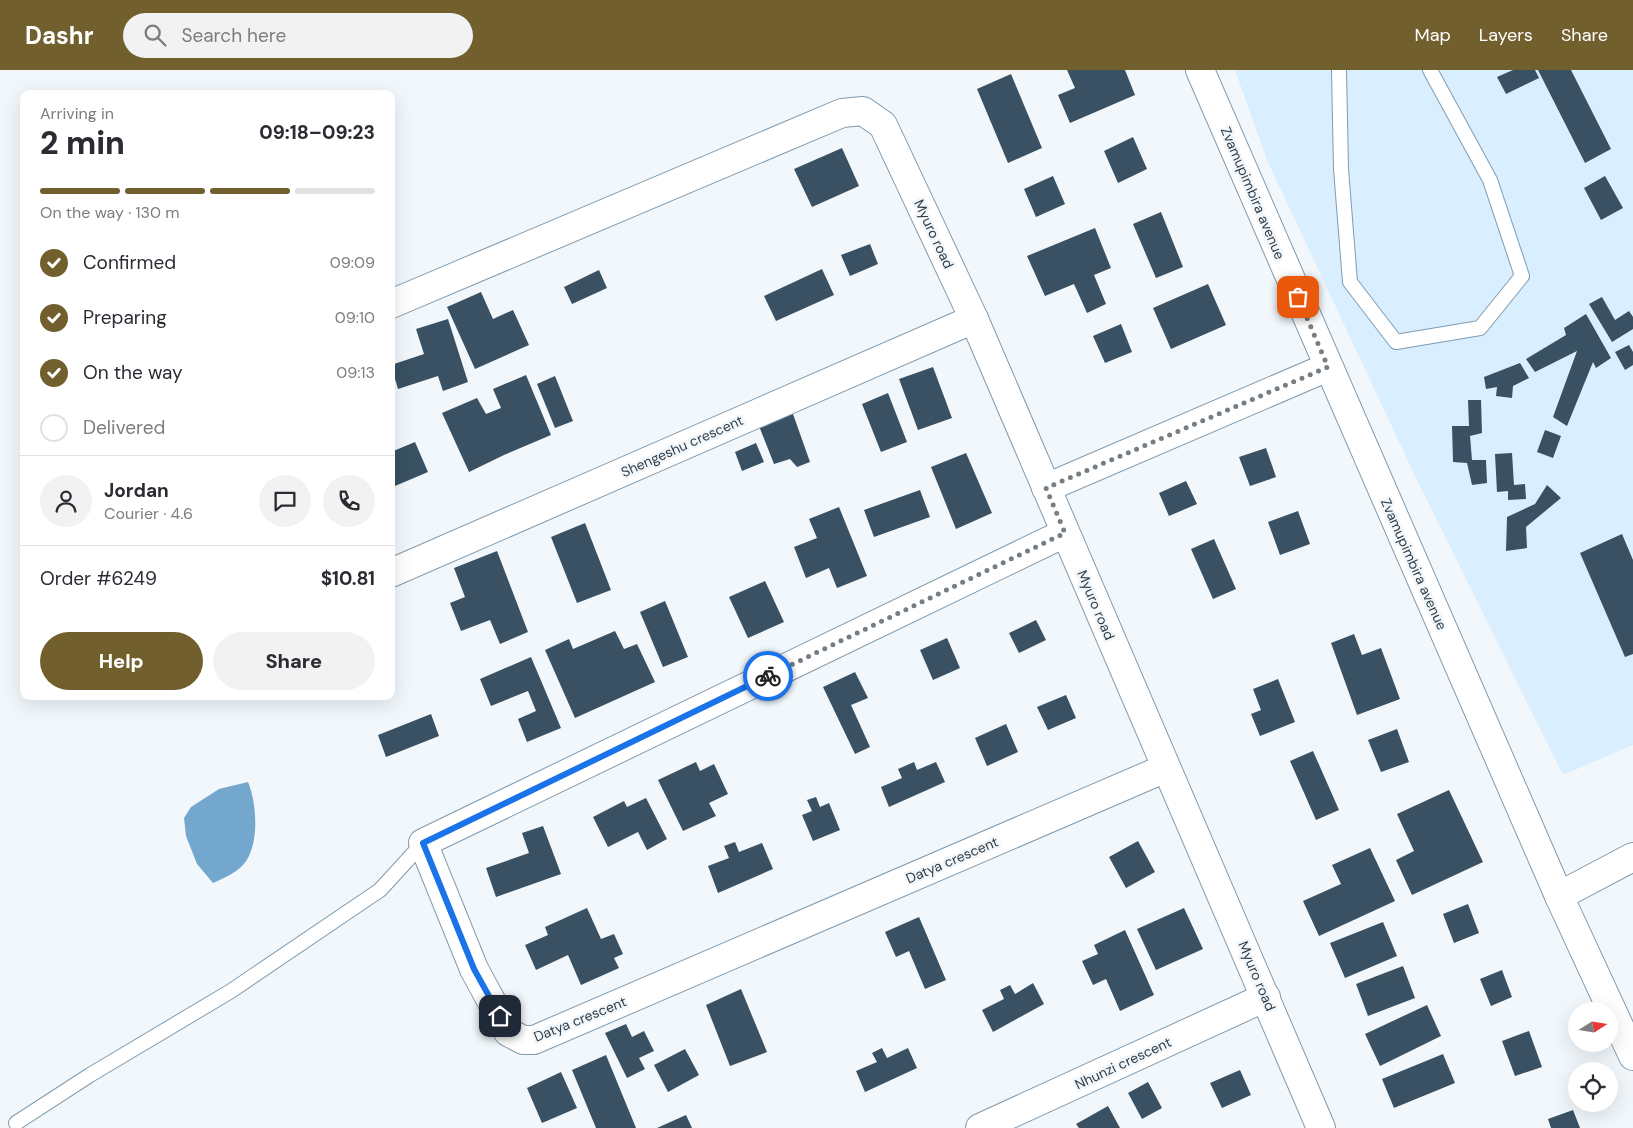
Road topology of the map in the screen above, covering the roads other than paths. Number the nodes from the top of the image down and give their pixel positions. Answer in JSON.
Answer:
{"nodes":[{"id":1,"x":1200,"y":70,"type":"edge"},
{"id":2,"x":1338,"y":70,"type":"edge"},
{"id":3,"x":1430,"y":70,"type":"edge"},
{"id":4,"x":395,"y":302,"type":"edge"},
{"id":5,"x":974,"y":319,"type":"junction"},
{"id":6,"x":1328,"y":367,"type":"junction"},
{"id":7,"x":1046,"y":488,"type":"junction"},
{"id":8,"x":1065,"y":533,"type":"junction"},
{"id":9,"x":395,"y":571,"type":"edge"},
{"id":10,"x":1166,"y":768,"type":"junction"},
{"id":11,"x":423,"y":843,"type":"junction"},
{"id":12,"x":1633,"y":857,"type":"edge"},
{"id":13,"x":1558,"y":896,"type":"junction"},
{"id":14,"x":1266,"y":997,"type":"junction"},
{"id":15,"x":1633,"y":1056,"type":"edge"},
{"id":16,"x":16,"y":1122,"type":"dead end"},
{"id":17,"x":980,"y":1128,"type":"edge"},
{"id":18,"x":1321,"y":1128,"type":"edge"}],
"edges":[{"from":1,"to":6,"type":"street","name":"Zvamupimbira avenue"},
{"from":2,"to":3,"type":"lane"},
{"from":4,"to":5,"type":"street","name":"Myuro road"},
{"from":5,"to":7,"type":"street","name":"Myuro road"},
{"from":5,"to":9,"type":"street","name":"Shengeshu crescent"},
{"from":6,"to":7,"type":"street"},
{"from":6,"to":13,"type":"street","name":"Zvamupimbira avenue"},
{"from":7,"to":8,"type":"street","name":"Myuro road"},
{"from":8,"to":10,"type":"street","name":"Myuro road"},
{"from":8,"to":11,"type":"street"},
{"from":10,"to":11,"type":"street","name":"Datya crescent"},
{"from":10,"to":14,"type":"street","name":"Myuro road"},
{"from":11,"to":16,"type":"lane"},
{"from":12,"to":13,"type":"street"},
{"from":13,"to":15,"type":"street","name":"Zvamupimbira avenue"},
{"from":14,"to":17,"type":"street","name":"Nhunzi crescent"},
{"from":14,"to":18,"type":"street","name":"Myuro road"}]}
